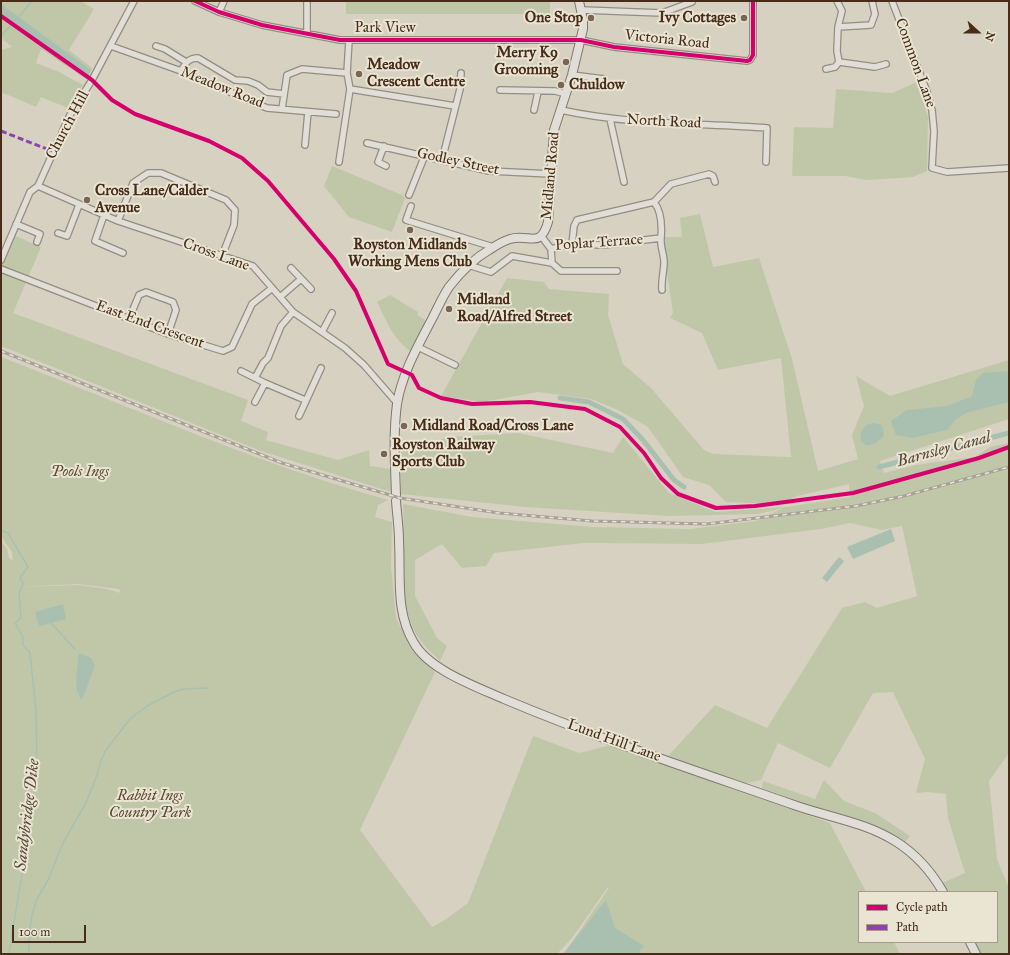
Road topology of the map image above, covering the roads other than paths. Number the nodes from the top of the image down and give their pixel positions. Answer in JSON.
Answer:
{"nodes":[{"id":1,"x":134,"y":1,"type":"edge"},
{"id":2,"x":195,"y":1,"type":"edge"},
{"id":3,"x":224,"y":1,"type":"edge"},
{"id":4,"x":307,"y":1,"type":"edge"},
{"id":5,"x":579,"y":1,"type":"edge"},
{"id":6,"x":753,"y":1,"type":"edge"},
{"id":7,"x":837,"y":1,"type":"edge"},
{"id":8,"x":872,"y":1,"type":"edge"},
{"id":9,"x":892,"y":1,"type":"edge"},
{"id":10,"x":692,"y":2,"type":"dead end"},
{"id":11,"x":582,"y":10,"type":"junction"},
{"id":12,"x":219,"y":12,"type":"junction"},
{"id":13,"x":838,"y":27,"type":"junction"},
{"id":14,"x":308,"y":34,"type":"junction"},
{"id":15,"x":349,"y":40,"type":"junction"},
{"id":16,"x":581,"y":40,"type":"junction"},
{"id":17,"x":111,"y":46,"type":"junction"},
{"id":18,"x":156,"y":46,"type":"dead end"},
{"id":19,"x":186,"y":62,"type":"junction"},
{"id":20,"x":839,"y":62,"type":"junction"},
{"id":21,"x":886,"y":64,"type":"dead end"},
{"id":22,"x":826,"y":69,"type":"dead end"},
{"id":23,"x":181,"y":71,"type":"junction"},
{"id":24,"x":347,"y":73,"type":"junction"},
{"id":25,"x":460,"y":73,"type":"dead end"},
{"id":26,"x":572,"y":75,"type":"junction"},
{"id":27,"x":604,"y":80,"type":"dead end"},
{"id":28,"x":350,"y":89,"type":"junction"},
{"id":29,"x":500,"y":90,"type":"dead end"},
{"id":30,"x":538,"y":92,"type":"junction"},
{"id":31,"x":284,"y":94,"type":"junction"},
{"id":32,"x":566,"y":94,"type":"junction"},
{"id":33,"x":455,"y":106,"type":"junction"},
{"id":34,"x":282,"y":109,"type":"junction"},
{"id":35,"x":534,"y":110,"type":"dead end"},
{"id":36,"x":561,"y":110,"type":"junction"},
{"id":37,"x":308,"y":112,"type":"junction"},
{"id":38,"x":336,"y":114,"type":"dead end"},
{"id":39,"x":610,"y":119,"type":"junction"},
{"id":40,"x":367,"y":142,"type":"dead end"},
{"id":41,"x":305,"y":145,"type":"dead end"},
{"id":42,"x":384,"y":146,"type":"junction"},
{"id":43,"x":425,"y":155,"type":"junction"},
{"id":44,"x":442,"y":160,"type":"junction"},
{"id":45,"x":339,"y":162,"type":"dead end"},
{"id":46,"x":766,"y":162,"type":"dead end"},
{"id":47,"x":386,"y":166,"type":"dead end"},
{"id":48,"x":1009,"y":168,"type":"edge"},
{"id":49,"x":551,"y":174,"type":"junction"},
{"id":50,"x":624,"y":182,"type":"dead end"},
{"id":51,"x":715,"y":182,"type":"dead end"},
{"id":52,"x":38,"y":186,"type":"junction"},
{"id":53,"x":409,"y":195,"type":"dead end"},
{"id":54,"x":654,"y":202,"type":"junction"},
{"id":55,"x":79,"y":204,"type":"junction"},
{"id":56,"x":411,"y":206,"type":"dead end"},
{"id":57,"x":104,"y":215,"type":"junction"},
{"id":58,"x":118,"y":221,"type":"junction"},
{"id":59,"x":16,"y":224,"type":"junction"},
{"id":60,"x":58,"y":233,"type":"dead end"},
{"id":61,"x":542,"y":237,"type":"junction"},
{"id":62,"x":661,"y":238,"type":"junction"},
{"id":63,"x":37,"y":242,"type":"dead end"},
{"id":64,"x":572,"y":244,"type":"junction"},
{"id":65,"x":493,"y":247,"type":"junction"},
{"id":66,"x":551,"y":249,"type":"junction"},
{"id":67,"x":123,"y":253,"type":"dead end"},
{"id":68,"x":222,"y":256,"type":"junction"},
{"id":69,"x":1,"y":260,"type":"edge"},
{"id":70,"x":552,"y":263,"type":"junction"},
{"id":71,"x":468,"y":265,"type":"junction"},
{"id":72,"x":292,"y":268,"type":"dead end"},
{"id":73,"x":1,"y":269,"type":"edge"},
{"id":74,"x":617,"y":271,"type":"dead end"},
{"id":75,"x":301,"y":278,"type":"junction"},
{"id":76,"x":271,"y":289,"type":"junction"},
{"id":77,"x":311,"y":289,"type":"dead end"},
{"id":78,"x":662,"y":290,"type":"dead end"},
{"id":79,"x":280,"y":297,"type":"junction"},
{"id":80,"x":293,"y":312,"type":"junction"},
{"id":81,"x":332,"y":313,"type":"dead end"},
{"id":82,"x":129,"y":319,"type":"junction"},
{"id":83,"x":322,"y":332,"type":"junction"},
{"id":84,"x":168,"y":334,"type":"junction"},
{"id":85,"x":418,"y":347,"type":"junction"},
{"id":86,"x":455,"y":365,"type":"dead end"},
{"id":87,"x":321,"y":368,"type":"dead end"},
{"id":88,"x":241,"y":371,"type":"dead end"},
{"id":89,"x":255,"y":378,"type":"junction"},
{"id":90,"x":265,"y":383,"type":"junction"},
{"id":91,"x":305,"y":400,"type":"junction"},
{"id":92,"x":255,"y":402,"type":"dead end"},
{"id":93,"x":397,"y":403,"type":"junction"},
{"id":94,"x":299,"y":416,"type":"dead end"},
{"id":95,"x":942,"y":891,"type":"edge"},
{"id":96,"x":970,"y":943,"type":"edge"},
{"id":97,"x":976,"y":954,"type":"edge"}],
"edges":[{"from":1,"to":17,"type":"street","name":"Church Hill"},
{"from":2,"to":12,"type":"street","name":"Park View"},
{"from":3,"to":12,"type":"street"},
{"from":4,"to":14,"type":"street"},
{"from":5,"to":11,"type":"main road","name":"Midland Road"},
{"from":6,"to":16,"type":"street","name":"Victoria Road"},
{"from":7,"to":13,"type":"street"},
{"from":8,"to":13,"type":"street"},
{"from":9,"to":48,"type":"street","name":"Common Lane"},
{"from":10,"to":11,"type":"street"},
{"from":11,"to":16,"type":"main road","name":"Midland Road"},
{"from":12,"to":14,"type":"street","name":"Park View"},
{"from":13,"to":20,"type":"street"},
{"from":14,"to":15,"type":"street","name":"Park View"},
{"from":15,"to":16,"type":"street","name":"Park View"},
{"from":15,"to":24,"type":"street"},
{"from":16,"to":26,"type":"main road","name":"Midland Road"},
{"from":17,"to":23,"type":"street","name":"Meadow Road"},
{"from":17,"to":52,"type":"street","name":"Church Hill"},
{"from":18,"to":19,"type":"street"},
{"from":19,"to":23,"type":"street"},
{"from":19,"to":31,"type":"street"},
{"from":20,"to":21,"type":"street"},
{"from":20,"to":22,"type":"street"},
{"from":23,"to":34,"type":"street","name":"Meadow Road"},
{"from":24,"to":28,"type":"street"},
{"from":24,"to":31,"type":"street"},
{"from":25,"to":33,"type":"street"},
{"from":26,"to":27,"type":"street"},
{"from":26,"to":32,"type":"main road","name":"Midland Road"},
{"from":28,"to":33,"type":"street"},
{"from":28,"to":45,"type":"street"},
{"from":29,"to":30,"type":"street"},
{"from":30,"to":32,"type":"street"},
{"from":30,"to":35,"type":"street"},
{"from":31,"to":34,"type":"street"},
{"from":32,"to":36,"type":"main road","name":"Midland Road"},
{"from":33,"to":44,"type":"street"},
{"from":34,"to":37,"type":"street","name":"Meadow Road"},
{"from":36,"to":39,"type":"street","name":"North Road"},
{"from":36,"to":49,"type":"main road","name":"Midland Road"},
{"from":37,"to":38,"type":"street","name":"Meadow Road"},
{"from":37,"to":41,"type":"street"},
{"from":39,"to":46,"type":"street","name":"North Road"},
{"from":39,"to":50,"type":"street"},
{"from":40,"to":42,"type":"street","name":"Godley Street"},
{"from":42,"to":43,"type":"street","name":"Godley Street"},
{"from":42,"to":47,"type":"street"},
{"from":43,"to":44,"type":"street","name":"Godley Street"},
{"from":43,"to":53,"type":"street"},
{"from":44,"to":49,"type":"street","name":"Godley Street"},
{"from":49,"to":61,"type":"main road","name":"Midland Road"},
{"from":51,"to":54,"type":"street"},
{"from":52,"to":55,"type":"street","name":"Cross Lane"},
{"from":52,"to":59,"type":"street","name":"Church Hill"},
{"from":54,"to":62,"type":"street"},
{"from":54,"to":64,"type":"street"},
{"from":55,"to":57,"type":"street","name":"Cross Lane"},
{"from":55,"to":60,"type":"street"},
{"from":56,"to":65,"type":"street"},
{"from":57,"to":58,"type":"street","name":"Cross Lane"},
{"from":57,"to":67,"type":"street"},
{"from":58,"to":68,"type":"street","name":"Cross Lane"},
{"from":58,"to":68,"type":"street"},
{"from":59,"to":63,"type":"street"},
{"from":59,"to":69,"type":"street","name":"Church Hill"},
{"from":61,"to":65,"type":"main road","name":"Midland Road"},
{"from":61,"to":66,"type":"street","name":"Poplar Terrace"},
{"from":62,"to":64,"type":"street","name":"Poplar Terrace"},
{"from":62,"to":78,"type":"street"},
{"from":64,"to":66,"type":"street","name":"Poplar Terrace"},
{"from":65,"to":71,"type":"main road","name":"Midland Road"},
{"from":66,"to":70,"type":"street"},
{"from":68,"to":76,"type":"street","name":"Cross Lane"},
{"from":70,"to":71,"type":"street"},
{"from":70,"to":74,"type":"street"},
{"from":71,"to":85,"type":"main road","name":"Midland Road"},
{"from":72,"to":75,"type":"street"},
{"from":73,"to":82,"type":"street","name":"East End Crescent"},
{"from":75,"to":77,"type":"street"},
{"from":75,"to":79,"type":"street"},
{"from":76,"to":79,"type":"street","name":"Cross Lane"},
{"from":76,"to":84,"type":"street","name":"East End Crescent"},
{"from":79,"to":80,"type":"street","name":"Cross Lane"},
{"from":80,"to":83,"type":"street","name":"Cross Lane"},
{"from":80,"to":89,"type":"street"},
{"from":81,"to":83,"type":"street"},
{"from":82,"to":84,"type":"street","name":"East End Crescent"},
{"from":82,"to":84,"type":"street"},
{"from":83,"to":93,"type":"street","name":"Cross Lane"},
{"from":85,"to":86,"type":"street"},
{"from":85,"to":93,"type":"main road","name":"Midland Road"},
{"from":87,"to":91,"type":"street"},
{"from":88,"to":89,"type":"street"},
{"from":89,"to":90,"type":"street"},
{"from":90,"to":91,"type":"street"},
{"from":90,"to":92,"type":"street"},
{"from":91,"to":94,"type":"street"},
{"from":93,"to":95,"type":"main road","name":"Lund Hill Lane"},
{"from":96,"to":97,"type":"main road"}]}
